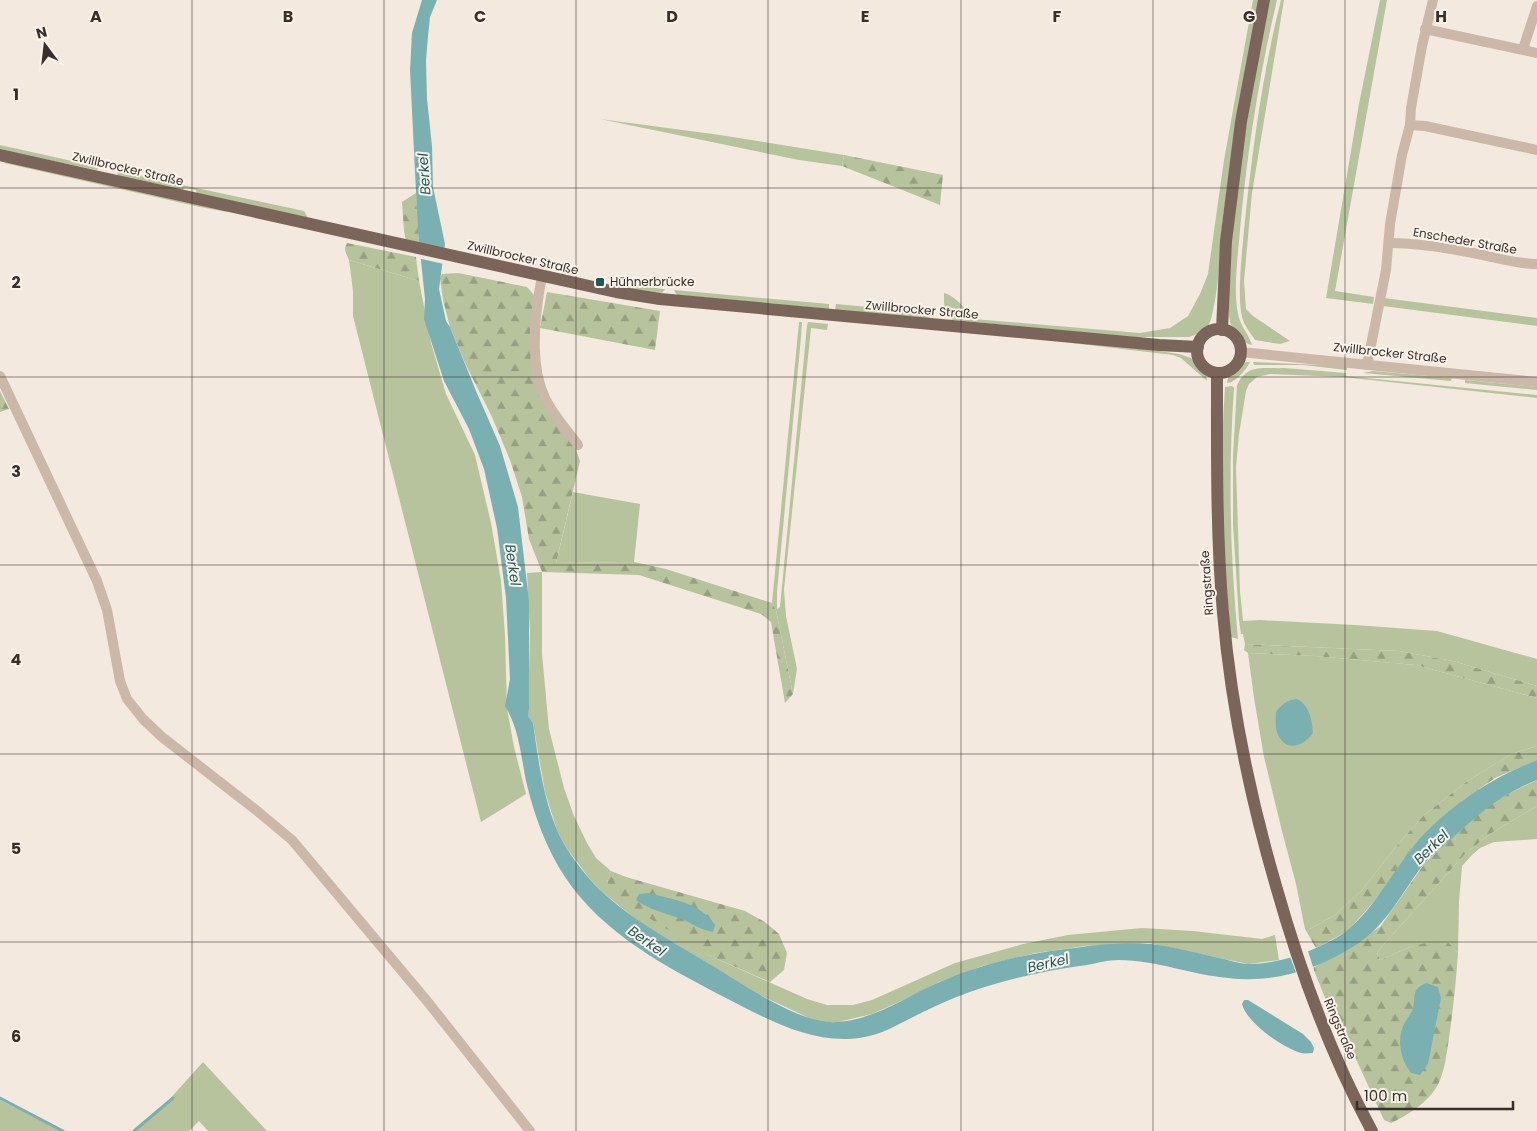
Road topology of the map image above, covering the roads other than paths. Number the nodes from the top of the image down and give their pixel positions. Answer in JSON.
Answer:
{"nodes":[{"id":1,"x":1264,"y":0,"type":"edge"},
{"id":2,"x":1433,"y":0,"type":"edge"},
{"id":3,"x":1537,"y":6,"type":"edge"},
{"id":4,"x":1425,"y":29,"type":"junction"},
{"id":5,"x":1523,"y":49,"type":"junction"},
{"id":6,"x":1537,"y":53,"type":"edge"},
{"id":7,"x":1410,"y":125,"type":"junction"},
{"id":8,"x":1537,"y":150,"type":"edge"},
{"id":9,"x":0,"y":155,"type":"edge"},
{"id":10,"x":1389,"y":243,"type":"junction"},
{"id":11,"x":1537,"y":264,"type":"edge"},
{"id":12,"x":542,"y":276,"type":"junction"},
{"id":13,"x":1222,"y":330,"type":"junction"},
{"id":14,"x":1198,"y":347,"type":"junction"},
{"id":15,"x":1241,"y":352,"type":"junction"},
{"id":16,"x":1367,"y":365,"type":"junction"},
{"id":17,"x":1217,"y":373,"type":"junction"},
{"id":18,"x":0,"y":376,"type":"edge"},
{"id":19,"x":1537,"y":382,"type":"edge"},
{"id":20,"x":578,"y":445,"type":"dead end"},
{"id":21,"x":530,"y":1131,"type":"edge"},
{"id":22,"x":1372,"y":1131,"type":"edge"}],
"edges":[{"from":1,"to":13,"type":"main road"},
{"from":2,"to":4,"type":"street"},
{"from":3,"to":5,"type":"street"},
{"from":4,"to":5,"type":"street"},
{"from":4,"to":7,"type":"street"},
{"from":5,"to":6,"type":"street"},
{"from":7,"to":8,"type":"street"},
{"from":7,"to":10,"type":"street"},
{"from":9,"to":12,"type":"main road","name":"Zwillbrocker Straße"},
{"from":10,"to":11,"type":"street","name":"Enscheder Straße"},
{"from":10,"to":16,"type":"street"},
{"from":12,"to":14,"type":"main road","name":"Zwillbrocker Straße"},
{"from":12,"to":20,"type":"street"},
{"from":13,"to":14,"type":"main road"},
{"from":13,"to":15,"type":"main road"},
{"from":14,"to":17,"type":"main road"},
{"from":15,"to":16,"type":"street","name":"Zwillbrocker Straße"},
{"from":15,"to":17,"type":"main road"},
{"from":16,"to":19,"type":"street","name":"Zwillbrocker Straße"},
{"from":17,"to":22,"type":"main road","name":"Ringstraße"},
{"from":18,"to":21,"type":"street"}]}
